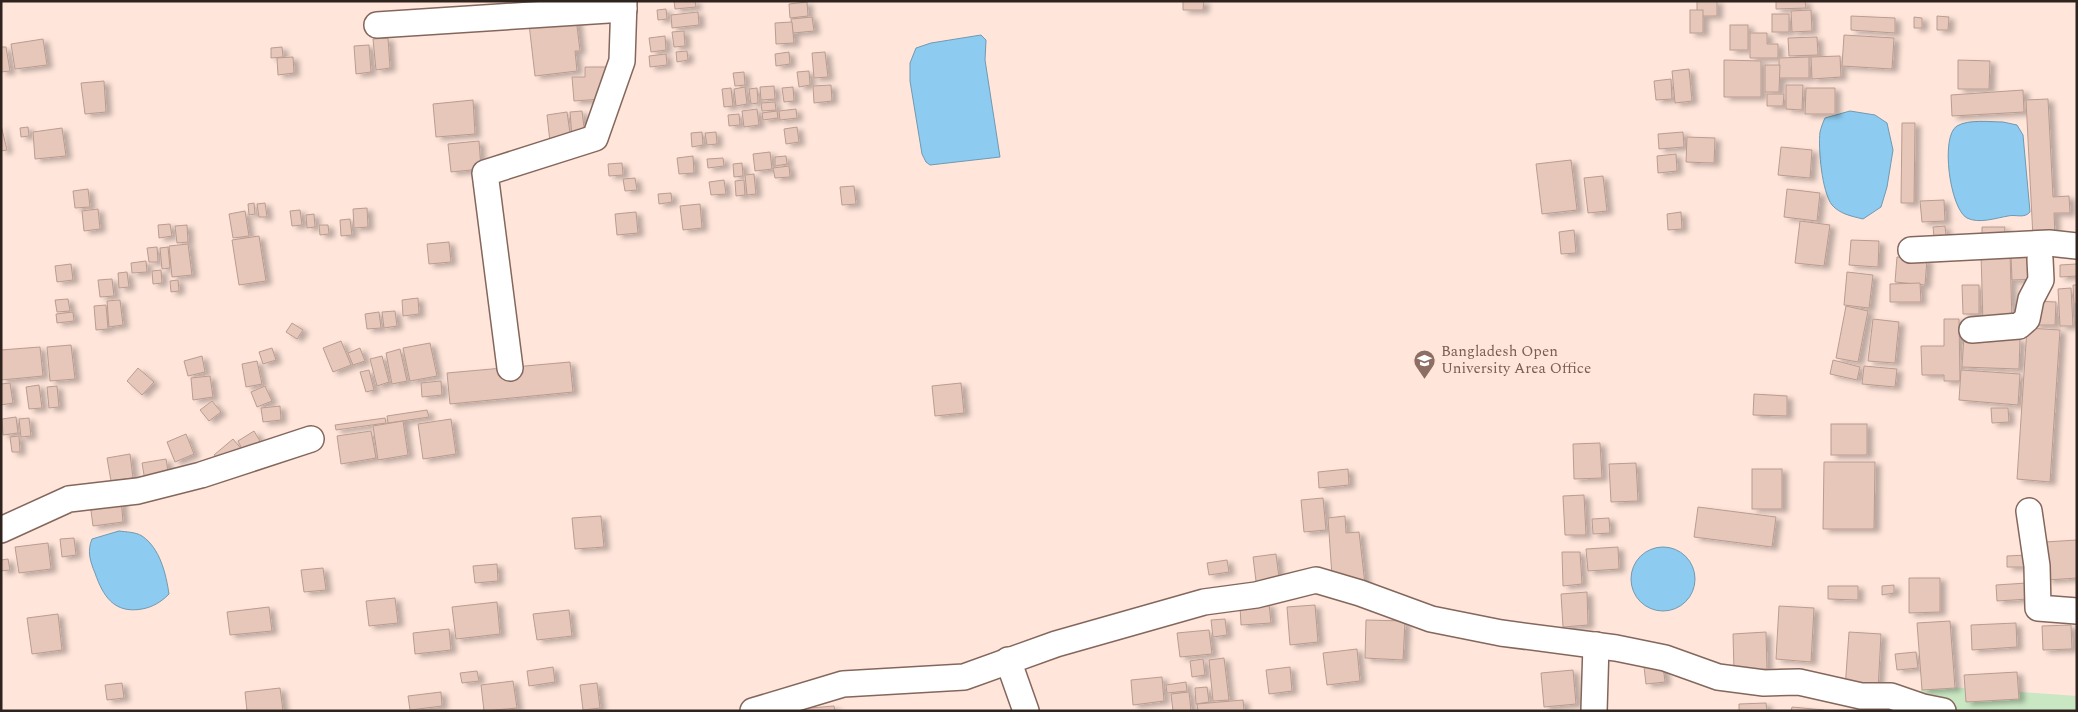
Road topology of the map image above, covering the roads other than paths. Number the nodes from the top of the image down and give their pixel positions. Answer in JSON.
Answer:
{"nodes":[{"id":1,"x":624,"y":5,"type":"edge"},
{"id":2,"x":377,"y":25,"type":"dead end"},
{"id":3,"x":2077,"y":246,"type":"edge"},
{"id":4,"x":1911,"y":250,"type":"dead end"},
{"id":5,"x":2040,"y":259,"type":"dead end"},
{"id":6,"x":1972,"y":330,"type":"dead end"},
{"id":7,"x":510,"y":368,"type":"dead end"},
{"id":8,"x":311,"y":439,"type":"dead end"},
{"id":9,"x":2029,"y":510,"type":"dead end"},
{"id":10,"x":1,"y":530,"type":"edge"},
{"id":11,"x":2077,"y":611,"type":"edge"},
{"id":12,"x":1596,"y":645,"type":"junction"},
{"id":13,"x":1008,"y":660,"type":"junction"},
{"id":14,"x":753,"y":711,"type":"edge"},
{"id":15,"x":1026,"y":711,"type":"edge"},
{"id":16,"x":1594,"y":711,"type":"edge"},
{"id":17,"x":1943,"y":711,"type":"edge"}],
"edges":[{"from":1,"to":2,"type":"street"},
{"from":1,"to":7,"type":"street"},
{"from":3,"to":4,"type":"street"},
{"from":5,"to":6,"type":"street"},
{"from":8,"to":10,"type":"street"},
{"from":9,"to":11,"type":"street"},
{"from":12,"to":13,"type":"street"},
{"from":12,"to":16,"type":"street"},
{"from":12,"to":17,"type":"street"},
{"from":13,"to":14,"type":"street"},
{"from":13,"to":15,"type":"street"}]}
